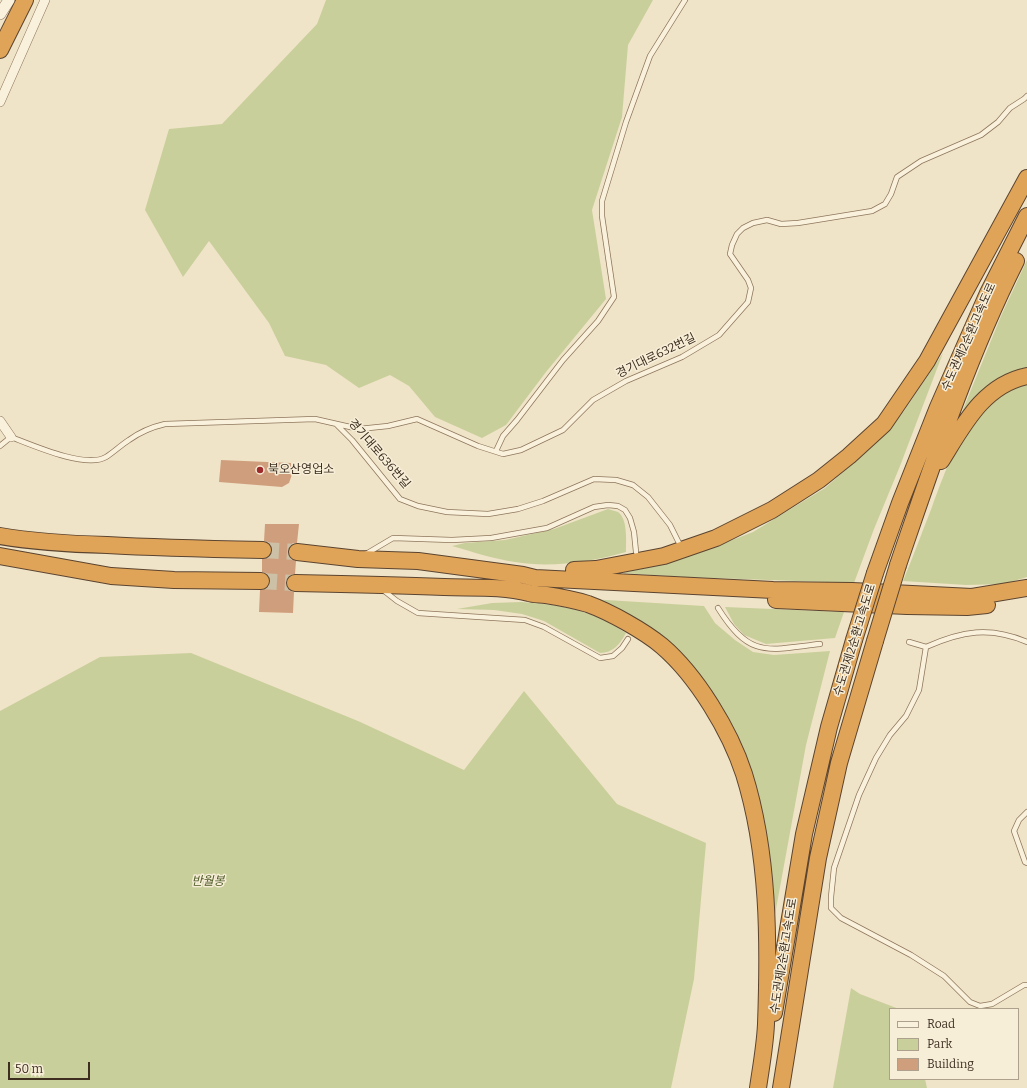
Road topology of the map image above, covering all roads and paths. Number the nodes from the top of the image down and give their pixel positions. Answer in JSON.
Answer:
{"nodes":[{"id":1,"x":9,"y":0,"type":"edge"},
{"id":2,"x":25,"y":0,"type":"edge"},
{"id":3,"x":45,"y":0,"type":"edge"},
{"id":4,"x":685,"y":0,"type":"edge"},
{"id":5,"x":0,"y":14,"type":"edge"},
{"id":6,"x":0,"y":50,"type":"edge"},
{"id":7,"x":1027,"y":96,"type":"edge"},
{"id":8,"x":0,"y":102,"type":"edge"},
{"id":9,"x":1027,"y":178,"type":"edge"},
{"id":10,"x":1027,"y":216,"type":"edge"},
{"id":11,"x":1027,"y":239,"type":"edge"},
{"id":12,"x":1027,"y":376,"type":"edge"},
{"id":13,"x":0,"y":421,"type":"edge"},
{"id":14,"x":335,"y":423,"type":"junction"},
{"id":15,"x":11,"y":437,"type":"junction"},
{"id":16,"x":0,"y":446,"type":"edge"},
{"id":17,"x":521,"y":450,"type":"joint"},
{"id":18,"x":496,"y":451,"type":"junction"},
{"id":19,"x":923,"y":491,"type":"junction"},
{"id":20,"x":0,"y":536,"type":"edge"},
{"id":21,"x":679,"y":543,"type":"dead end"},
{"id":22,"x":263,"y":550,"type":"tunnel mouth"},
{"id":23,"x":297,"y":552,"type":"tunnel mouth"},
{"id":24,"x":636,"y":552,"type":"dead end"},
{"id":25,"x":0,"y":556,"type":"edge"},
{"id":26,"x":358,"y":559,"type":"junction"},
{"id":27,"x":523,"y":574,"type":"junction"},
{"id":28,"x":261,"y":581,"type":"tunnel mouth"},
{"id":29,"x":295,"y":583,"type":"tunnel mouth"},
{"id":30,"x":377,"y":585,"type":"junction"},
{"id":31,"x":1027,"y":588,"type":"edge"},
{"id":32,"x":522,"y":590,"type":"junction"},
{"id":33,"x":1027,"y":600,"type":"edge"},
{"id":34,"x":718,"y":608,"type":"dead end"},
{"id":35,"x":628,"y":639,"type":"dead end"},
{"id":36,"x":909,"y":642,"type":"dead end"},
{"id":37,"x":1027,"y":642,"type":"edge"},
{"id":38,"x":820,"y":644,"type":"dead end"},
{"id":39,"x":926,"y":647,"type":"junction"},
{"id":40,"x":1027,"y":812,"type":"edge"},
{"id":41,"x":1027,"y":863,"type":"edge"},
{"id":42,"x":1027,"y":985,"type":"edge"},
{"id":43,"x":758,"y":1088,"type":"edge"},
{"id":44,"x":764,"y":1088,"type":"edge"},
{"id":45,"x":781,"y":1088,"type":"edge"}],
"edges":[{"from":1,"to":5,"type":"street"},
{"from":2,"to":6,"type":"highway"},
{"from":3,"to":8,"type":"street"},
{"from":4,"to":18,"type":"lane"},
{"from":7,"to":17,"type":"lane","name":"경기대로632번길"},
{"from":9,"to":27,"type":"highway"},
{"from":10,"to":44,"type":"highway","name":"수도권제2순환고속도로","bridge":true},
{"from":11,"to":19,"type":"highway","name":"수도권제2순환고속도로"},
{"from":12,"to":19,"type":"highway"},
{"from":13,"to":15,"type":"street"},
{"from":14,"to":15,"type":"lane","name":"경기대로636번길"},
{"from":14,"to":18,"type":"lane","name":"경기대로636번길"},
{"from":14,"to":21,"type":"lane","name":"경기대로636번길"},
{"from":15,"to":16,"type":"lane"},
{"from":17,"to":18,"type":"lane","name":"경기대로636번길"},
{"from":19,"to":45,"type":"highway","name":"수도권제2순환고속도로","bridge":true},
{"from":20,"to":22,"type":"highway"},
{"from":23,"to":26,"type":"highway"},
{"from":24,"to":26,"type":"lane"},
{"from":25,"to":28,"type":"highway"},
{"from":26,"to":27,"type":"highway"},
{"from":27,"to":31,"type":"highway"},
{"from":29,"to":30,"type":"highway"},
{"from":30,"to":32,"type":"highway"},
{"from":30,"to":35,"type":"lane"},
{"from":32,"to":33,"type":"highway"},
{"from":32,"to":43,"type":"highway"},
{"from":34,"to":38,"type":"lane"},
{"from":36,"to":39,"type":"lane"},
{"from":37,"to":39,"type":"lane"},
{"from":39,"to":42,"type":"lane"},
{"from":40,"to":41,"type":"lane"}]}
